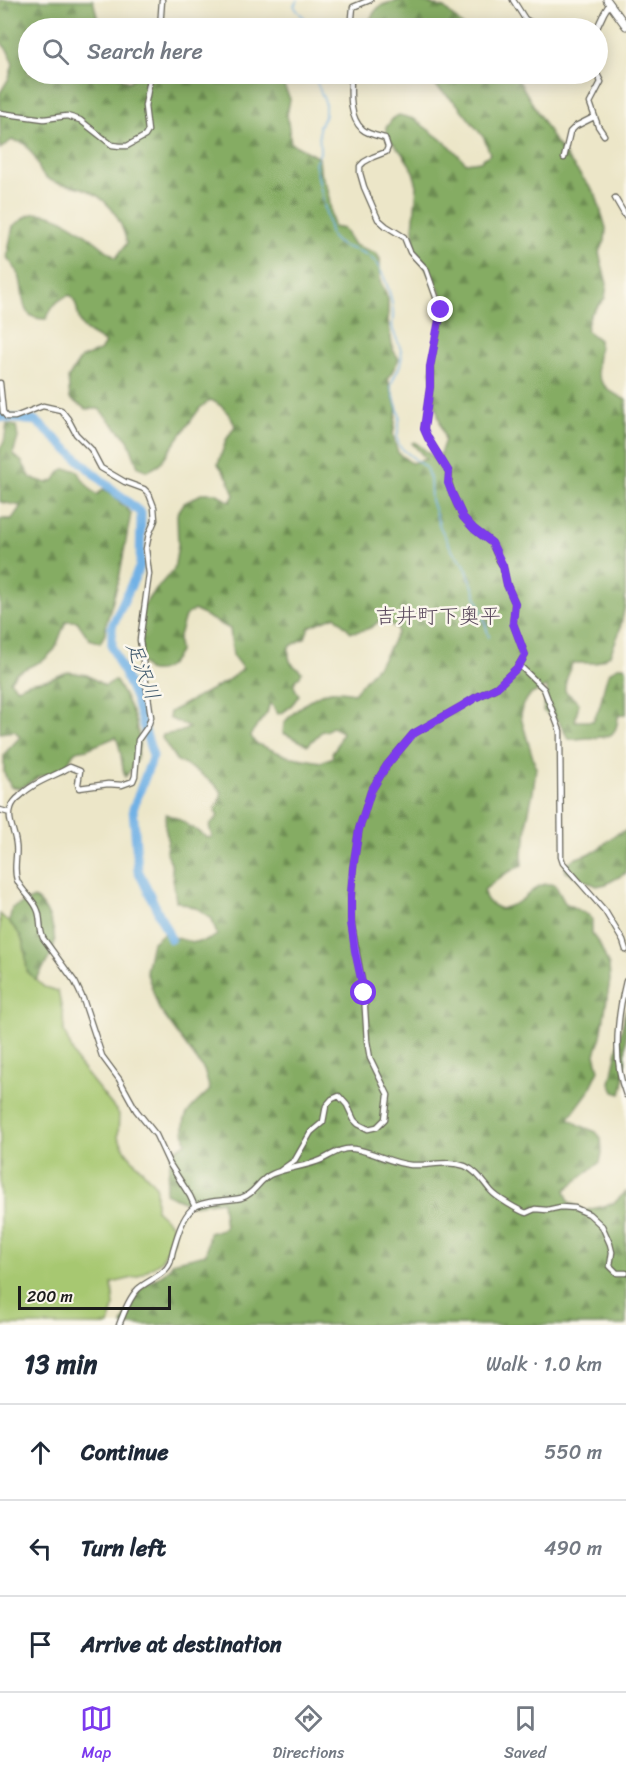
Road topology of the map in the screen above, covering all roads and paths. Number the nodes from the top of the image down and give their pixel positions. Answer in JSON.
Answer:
{"nodes":[{"id":1,"x":162,"y":0,"type":"edge"},
{"id":2,"x":370,"y":0,"type":"edge"},
{"id":3,"x":513,"y":0,"type":"edge"},
{"id":4,"x":608,"y":2,"type":"edge"},
{"id":5,"x":161,"y":18,"type":"edge"},
{"id":6,"x":352,"y":18,"type":"edge"},
{"id":7,"x":524,"y":18,"type":"edge"},
{"id":8,"x":602,"y":18,"type":"edge"},
{"id":9,"x":626,"y":26,"type":"edge"},
{"id":10,"x":149,"y":84,"type":"edge"},
{"id":11,"x":351,"y":84,"type":"edge"},
{"id":12,"x":600,"y":84,"type":"edge"},
{"id":13,"x":0,"y":113,"type":"edge"},
{"id":14,"x":594,"y":117,"type":"junction"},
{"id":15,"x":603,"y":135,"type":"dead end"},
{"id":16,"x":564,"y":158,"type":"dead end"},
{"id":17,"x":615,"y":198,"type":"dead end"},
{"id":18,"x":626,"y":217,"type":"edge"},
{"id":19,"x":0,"y":383,"type":"edge"},
{"id":20,"x":2,"y":411,"type":"edge"},
{"id":21,"x":519,"y":665,"type":"junction"},
{"id":22,"x":0,"y":810,"type":"edge"},
{"id":23,"x":10,"y":813,"type":"junction"},
{"id":24,"x":626,"y":950,"type":"edge"},
{"id":25,"x":626,"y":981,"type":"edge"},
{"id":26,"x":626,"y":1095,"type":"edge"},
{"id":27,"x":281,"y":1170,"type":"junction"},
{"id":28,"x":195,"y":1207,"type":"junction"},
{"id":29,"x":626,"y":1274,"type":"edge"},
{"id":30,"x":119,"y":1325,"type":"edge"}],
"edges":[{"from":1,"to":5,"type":"street"},
{"from":2,"to":6,"type":"street"},
{"from":3,"to":7,"type":"street"},
{"from":4,"to":8,"type":"street"},
{"from":4,"to":9,"type":"main road"},
{"from":10,"to":13,"type":"street"},
{"from":11,"to":21,"type":"street"},
{"from":12,"to":14,"type":"street"},
{"from":14,"to":15,"type":"street"},
{"from":14,"to":16,"type":"street"},
{"from":17,"to":18,"type":"street"},
{"from":19,"to":20,"type":"street"},
{"from":20,"to":23,"type":"street"},
{"from":21,"to":24,"type":"street"},
{"from":21,"to":27,"type":"street"},
{"from":22,"to":23,"type":"street"},
{"from":23,"to":28,"type":"street"},
{"from":25,"to":26,"type":"street"},
{"from":27,"to":28,"type":"street"},
{"from":27,"to":29,"type":"street"},
{"from":28,"to":30,"type":"street"}]}
